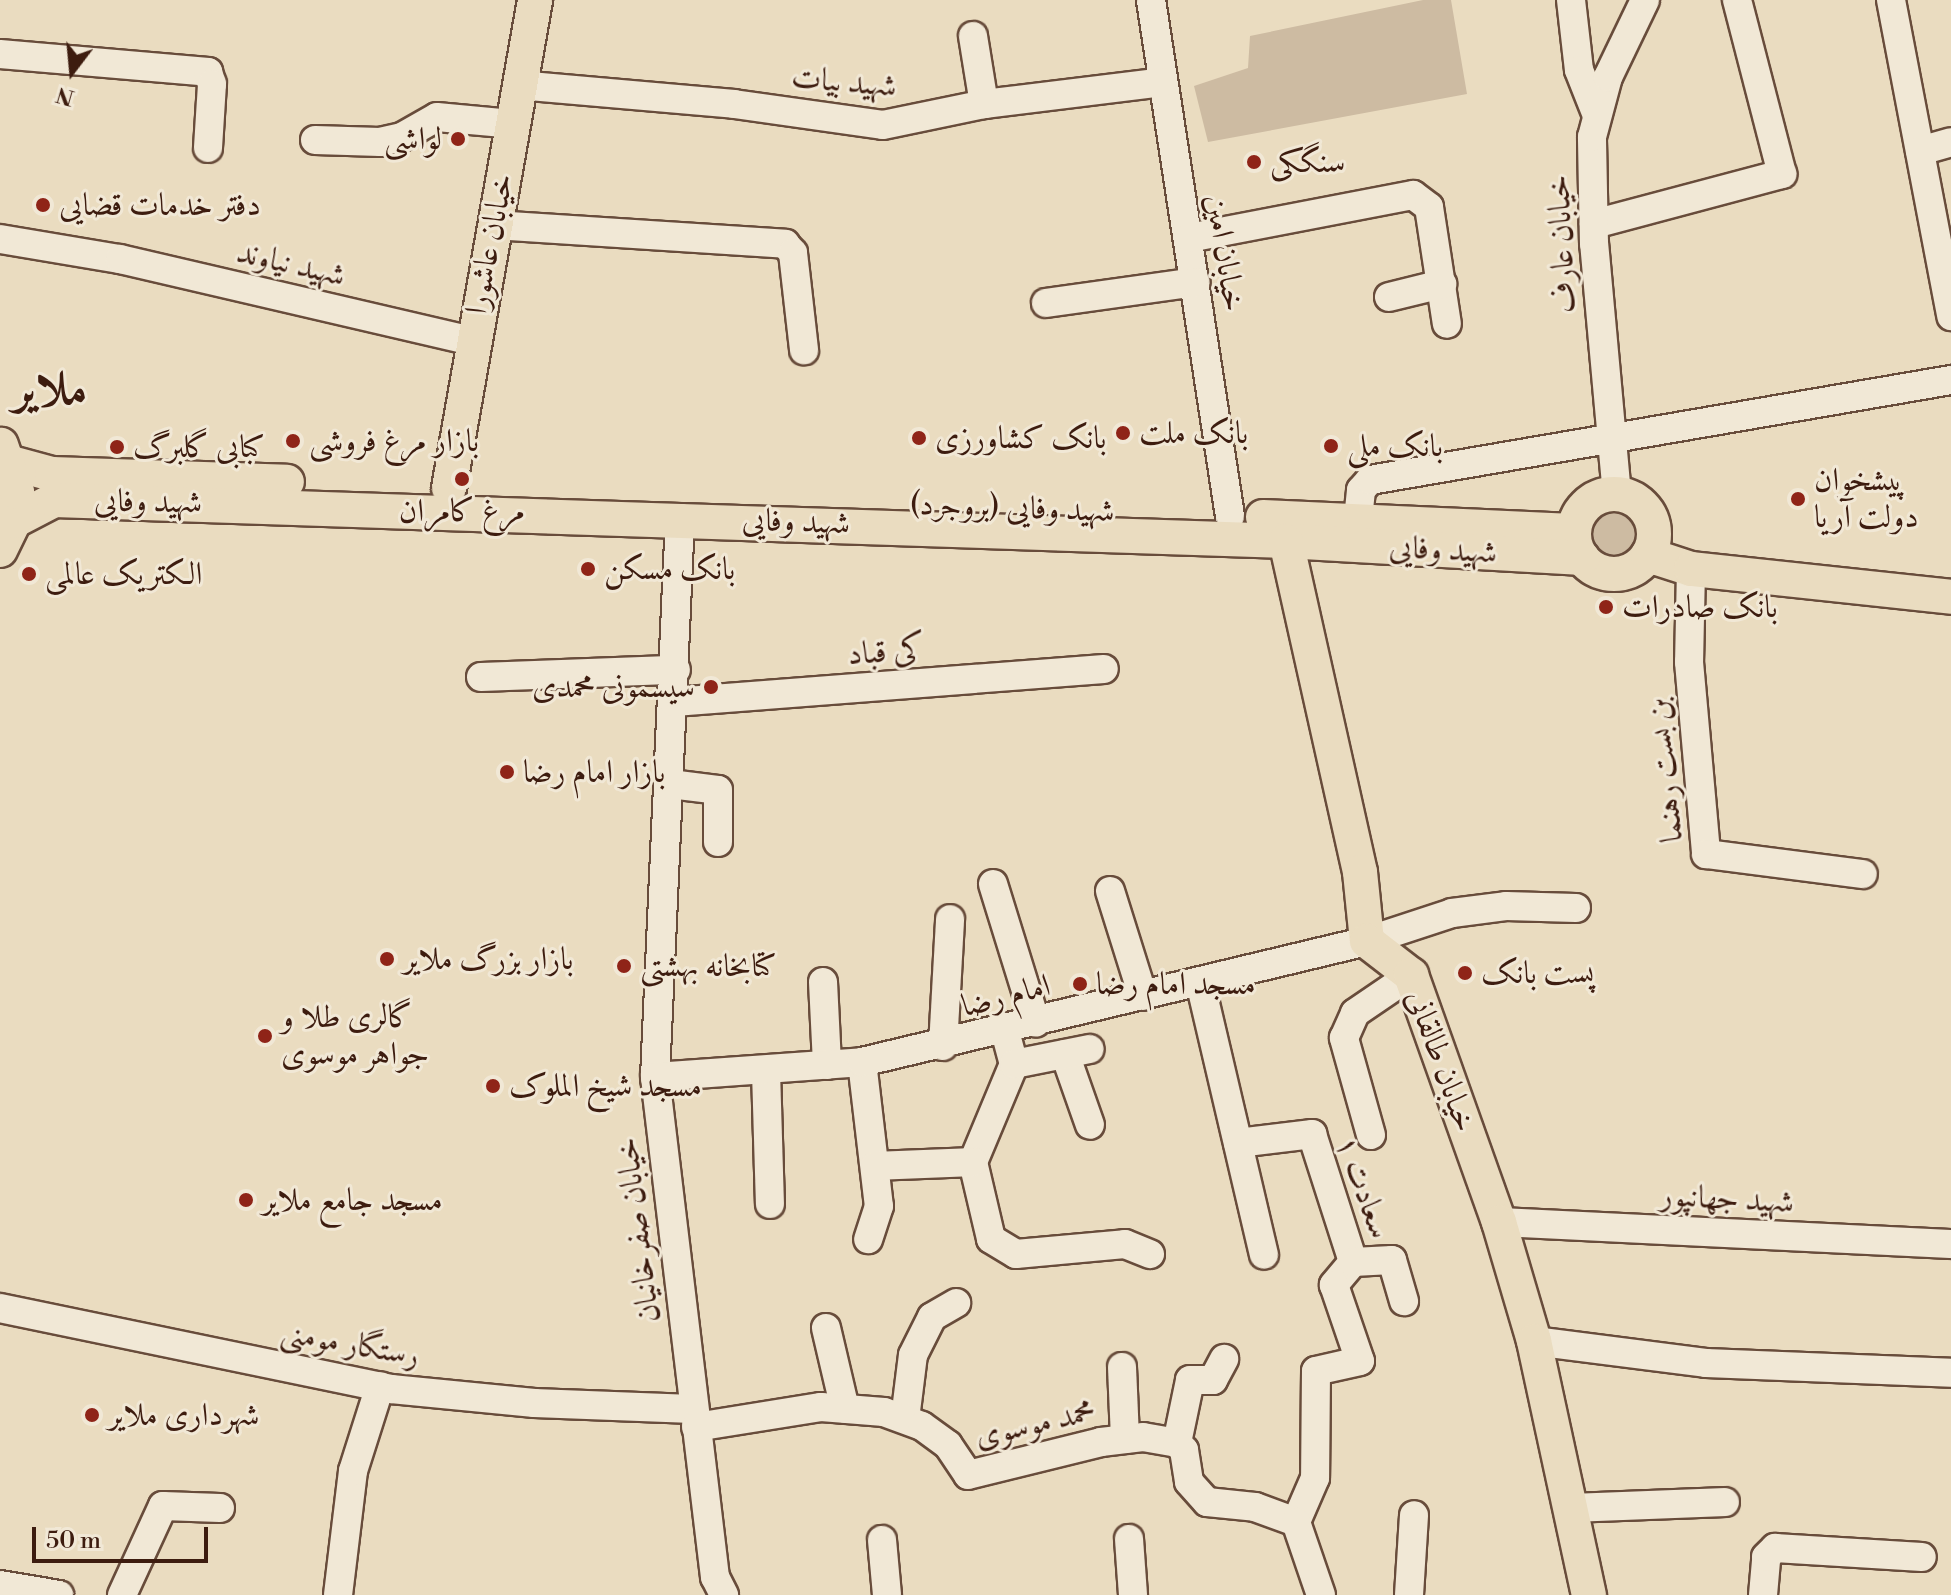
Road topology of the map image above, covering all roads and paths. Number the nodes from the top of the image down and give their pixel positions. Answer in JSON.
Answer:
{"nodes":[{"id":1,"x":535,"y":0,"type":"edge"},
{"id":2,"x":1151,"y":0,"type":"edge"},
{"id":3,"x":1571,"y":0,"type":"edge"},
{"id":4,"x":1645,"y":0,"type":"edge"},
{"id":5,"x":1737,"y":0,"type":"edge"},
{"id":6,"x":1891,"y":0,"type":"edge"},
{"id":7,"x":973,"y":36,"type":"dead end"},
{"id":8,"x":0,"y":54,"type":"edge"},
{"id":9,"x":1163,"y":82,"type":"junction"},
{"id":10,"x":518,"y":85,"type":"junction"},
{"id":11,"x":984,"y":104,"type":"junction"},
{"id":12,"x":1596,"y":113,"type":"junction"},
{"id":13,"x":512,"y":124,"type":"junction"},
{"id":14,"x":315,"y":140,"type":"dead end"},
{"id":15,"x":1951,"y":142,"type":"edge"},
{"id":16,"x":208,"y":148,"type":"dead end"},
{"id":17,"x":1920,"y":151,"type":"junction"},
{"id":18,"x":1594,"y":224,"type":"junction"},
{"id":19,"x":494,"y":225,"type":"junction"},
{"id":20,"x":1189,"y":238,"type":"junction"},
{"id":21,"x":0,"y":239,"type":"edge"},
{"id":22,"x":1196,"y":282,"type":"junction"},
{"id":23,"x":1442,"y":284,"type":"junction"},
{"id":24,"x":1389,"y":297,"type":"dead end"},
{"id":25,"x":1046,"y":303,"type":"dead end"},
{"id":26,"x":1951,"y":316,"type":"edge"},
{"id":27,"x":1447,"y":324,"type":"dead end"},
{"id":28,"x":471,"y":341,"type":"junction"},
{"id":29,"x":804,"y":350,"type":"dead end"},
{"id":30,"x":1951,"y":380,"type":"edge"},
{"id":31,"x":1611,"y":435,"type":"junction"},
{"id":32,"x":6,"y":453,"type":"edge"},
{"id":33,"x":449,"y":488,"type":"junction"},
{"id":34,"x":1617,"y":495,"type":"junction"},
{"id":35,"x":1230,"y":516,"type":"junction"},
{"id":36,"x":680,"y":518,"type":"junction"},
{"id":37,"x":1358,"y":519,"type":"junction"},
{"id":38,"x":7,"y":536,"type":"edge"},
{"id":39,"x":1286,"y":541,"type":"junction"},
{"id":40,"x":1579,"y":545,"type":"junction"},
{"id":41,"x":1648,"y":555,"type":"junction"},
{"id":42,"x":1691,"y":569,"type":"junction"},
{"id":43,"x":1951,"y":597,"type":"edge"},
{"id":44,"x":1104,"y":669,"type":"dead end"},
{"id":45,"x":676,"y":670,"type":"junction"},
{"id":46,"x":481,"y":677,"type":"dead end"},
{"id":47,"x":674,"y":702,"type":"junction"},
{"id":48,"x":670,"y":784,"type":"junction"},
{"id":49,"x":718,"y":842,"type":"dead end"},
{"id":50,"x":1863,"y":874,"type":"dead end"},
{"id":51,"x":993,"y":884,"type":"dead end"},
{"id":52,"x":1110,"y":891,"type":"dead end"},
{"id":53,"x":1576,"y":908,"type":"dead end"},
{"id":54,"x":950,"y":919,"type":"dead end"},
{"id":55,"x":1367,"y":941,"type":"junction"},
{"id":56,"x":1411,"y":975,"type":"junction"},
{"id":57,"x":823,"y":982,"type":"dead end"},
{"id":58,"x":1200,"y":982,"type":"junction"},
{"id":59,"x":1143,"y":996,"type":"junction"},
{"id":60,"x":1036,"y":1023,"type":"junction"},
{"id":61,"x":1005,"y":1031,"type":"junction"},
{"id":62,"x":943,"y":1046,"type":"junction"},
{"id":63,"x":862,"y":1062,"type":"junction"},
{"id":64,"x":1014,"y":1064,"type":"junction"},
{"id":65,"x":827,"y":1065,"type":"junction"},
{"id":66,"x":766,"y":1071,"type":"junction"},
{"id":67,"x":655,"y":1077,"type":"junction"},
{"id":68,"x":1090,"y":1125,"type":"dead end"},
{"id":69,"x":1371,"y":1135,"type":"dead end"},
{"id":70,"x":1238,"y":1143,"type":"junction"},
{"id":71,"x":973,"y":1162,"type":"junction"},
{"id":72,"x":875,"y":1166,"type":"junction"},
{"id":73,"x":770,"y":1204,"type":"dead end"},
{"id":74,"x":1499,"y":1222,"type":"junction"},
{"id":75,"x":868,"y":1239,"type":"dead end"},
{"id":76,"x":1951,"y":1244,"type":"edge"},
{"id":77,"x":1150,"y":1254,"type":"dead end"},
{"id":78,"x":1264,"y":1255,"type":"dead end"},
{"id":79,"x":1353,"y":1262,"type":"junction"},
{"id":80,"x":1404,"y":1301,"type":"dead end"},
{"id":81,"x":956,"y":1303,"type":"dead end"},
{"id":82,"x":0,"y":1308,"type":"edge"},
{"id":83,"x":826,"y":1328,"type":"dead end"},
{"id":84,"x":1534,"y":1341,"type":"junction"},
{"id":85,"x":1224,"y":1359,"type":"dead end"},
{"id":86,"x":1122,"y":1367,"type":"dead end"},
{"id":87,"x":1951,"y":1373,"type":"edge"},
{"id":88,"x":380,"y":1386,"type":"junction"},
{"id":89,"x":845,"y":1409,"type":"junction"},
{"id":90,"x":695,"y":1418,"type":"junction"},
{"id":91,"x":905,"y":1419,"type":"junction"},
{"id":92,"x":1125,"y":1439,"type":"junction"},
{"id":93,"x":1177,"y":1443,"type":"junction"},
{"id":94,"x":1725,"y":1502,"type":"dead end"},
{"id":95,"x":220,"y":1508,"type":"dead end"},
{"id":96,"x":1572,"y":1508,"type":"junction"},
{"id":97,"x":1414,"y":1515,"type":"dead end"},
{"id":98,"x":1296,"y":1522,"type":"junction"},
{"id":99,"x":1129,"y":1539,"type":"dead end"},
{"id":100,"x":882,"y":1540,"type":"dead end"},
{"id":101,"x":1922,"y":1557,"type":"dead end"},
{"id":102,"x":0,"y":1585,"type":"edge"},
{"id":103,"x":59,"y":1595,"type":"edge"},
{"id":104,"x":122,"y":1595,"type":"edge"},
{"id":105,"x":338,"y":1595,"type":"edge"},
{"id":106,"x":724,"y":1595,"type":"edge"},
{"id":107,"x":887,"y":1595,"type":"edge"},
{"id":108,"x":1133,"y":1595,"type":"edge"},
{"id":109,"x":1321,"y":1595,"type":"edge"},
{"id":110,"x":1409,"y":1595,"type":"edge"},
{"id":111,"x":1589,"y":1595,"type":"edge"},
{"id":112,"x":1763,"y":1595,"type":"edge"}],
"edges":[{"from":1,"to":10,"type":"main road","name":"خیابان عاشورا"},
{"from":2,"to":9,"type":"street","name":"خیابان امین"},
{"from":3,"to":12,"type":"street"},
{"from":4,"to":12,"type":"street","name":"خیابان عارف"},
{"from":5,"to":18,"type":"street"},
{"from":6,"to":17,"type":"street"},
{"from":7,"to":11,"type":"street"},
{"from":8,"to":16,"type":"street"},
{"from":9,"to":11,"type":"street","name":"شهید بیات"},
{"from":9,"to":20,"type":"street","name":"خیابان امین"},
{"from":10,"to":11,"type":"street","name":"شهید بیات"},
{"from":10,"to":13,"type":"main road","name":"خیابان عاشورا"},
{"from":12,"to":18,"type":"street","name":"خیابان عارف"},
{"from":13,"to":14,"type":"street"},
{"from":13,"to":19,"type":"main road","name":"خیابان عاشورا"},
{"from":15,"to":17,"type":"street"},
{"from":17,"to":26,"type":"street"},
{"from":18,"to":31,"type":"street","name":"خیابان عارف"},
{"from":19,"to":28,"type":"main road","name":"خیابان عاشورا"},
{"from":19,"to":29,"type":"street"},
{"from":20,"to":22,"type":"street","name":"خیابان امین"},
{"from":20,"to":23,"type":"street"},
{"from":21,"to":28,"type":"street","name":"شهید نیاوند"},
{"from":22,"to":25,"type":"street"},
{"from":22,"to":35,"type":"street","name":"خیابان امین"},
{"from":23,"to":24,"type":"street"},
{"from":23,"to":27,"type":"street"},
{"from":28,"to":33,"type":"main road","name":"خیابان عاشورا"},
{"from":30,"to":31,"type":"street"},
{"from":31,"to":34,"type":"street","name":"خیابان عارف"},
{"from":31,"to":37,"type":"street"},
{"from":32,"to":33,"type":"main road","name":"شهید وفایی"},
{"from":32,"to":38,"type":"main road"},
{"from":33,"to":35,"type":"main road","name":"شهید وفایی (بروجرد)"},
{"from":34,"to":40,"type":"main road"},
{"from":34,"to":41,"type":"main road"},
{"from":35,"to":37,"type":"main road","name":"شهید وفایی (بروجرد)"},
{"from":36,"to":38,"type":"main road","name":"شهید وفایی"},
{"from":36,"to":39,"type":"main road","name":"شهید وفایی"},
{"from":36,"to":45,"type":"street","name":"خیابان صفرخانیان"},
{"from":37,"to":40,"type":"main road","name":"شهید وفایی (بروجرد)"},
{"from":39,"to":40,"type":"main road","name":"شهید وفایی"},
{"from":39,"to":55,"type":"main road"},
{"from":40,"to":41,"type":"main road"},
{"from":41,"to":42,"type":"main road"},
{"from":42,"to":43,"type":"main road"},
{"from":42,"to":50,"type":"street","name":"بن بست رهنما"},
{"from":44,"to":47,"type":"street","name":"کی قباد"},
{"from":45,"to":46,"type":"street"},
{"from":45,"to":47,"type":"street","name":"خیابان صفرخانیان"},
{"from":47,"to":48,"type":"street","name":"خیابان صفرخانیان"},
{"from":48,"to":49,"type":"street"},
{"from":48,"to":67,"type":"street","name":"خیابان صفرخانیان"},
{"from":51,"to":60,"type":"street"},
{"from":52,"to":59,"type":"street"},
{"from":53,"to":55,"type":"street","name":"امام رضا"},
{"from":54,"to":62,"type":"street"},
{"from":55,"to":56,"type":"main road","name":"خیابان طالقانی"},
{"from":55,"to":58,"type":"street","name":"امام رضا"},
{"from":56,"to":69,"type":"street"},
{"from":56,"to":74,"type":"main road","name":"خیابان طالقانی"},
{"from":57,"to":65,"type":"street"},
{"from":58,"to":59,"type":"street","name":"امام رضا"},
{"from":58,"to":70,"type":"street"},
{"from":59,"to":60,"type":"street","name":"امام رضا"},
{"from":60,"to":61,"type":"street","name":"امام رضا"},
{"from":61,"to":62,"type":"street","name":"امام رضا"},
{"from":61,"to":64,"type":"street"},
{"from":62,"to":63,"type":"street","name":"امام رضا"},
{"from":63,"to":65,"type":"street","name":"امام رضا"},
{"from":63,"to":72,"type":"street"},
{"from":64,"to":68,"type":"street"},
{"from":64,"to":71,"type":"street"},
{"from":65,"to":66,"type":"street","name":"امام رضا"},
{"from":66,"to":67,"type":"street","name":"امام رضا"},
{"from":66,"to":73,"type":"street"},
{"from":67,"to":90,"type":"street","name":"خیابان صفرخانیان"},
{"from":70,"to":78,"type":"street"},
{"from":70,"to":79,"type":"street","name":"سعادت ۱"},
{"from":71,"to":72,"type":"street"},
{"from":71,"to":77,"type":"street"},
{"from":72,"to":75,"type":"street"},
{"from":74,"to":76,"type":"street","name":"شهید جهانپور"},
{"from":74,"to":84,"type":"main road","name":"خیابان طالقانی"},
{"from":79,"to":80,"type":"street"},
{"from":79,"to":98,"type":"street","name":"سعادت ۱"},
{"from":81,"to":91,"type":"street"},
{"from":82,"to":88,"type":"street","name":"رستگار مومنی"},
{"from":83,"to":89,"type":"street"},
{"from":84,"to":87,"type":"street"},
{"from":84,"to":96,"type":"main road","name":"خیابان طالقانی"},
{"from":85,"to":93,"type":"street"},
{"from":86,"to":92,"type":"street"},
{"from":88,"to":90,"type":"street","name":"رستگار مومنی"},
{"from":88,"to":105,"type":"street"},
{"from":89,"to":90,"type":"street","name":"محمد موسوی"},
{"from":89,"to":91,"type":"street","name":"محمد موسوی"},
{"from":90,"to":106,"type":"street","name":"خیابان صفرخانیان"},
{"from":91,"to":92,"type":"street","name":"محمد موسوی"},
{"from":92,"to":93,"type":"street","name":"محمد موسوی"},
{"from":93,"to":98,"type":"street"},
{"from":94,"to":96,"type":"street"},
{"from":95,"to":104,"type":"street"},
{"from":96,"to":111,"type":"main road","name":"خیابان طالقانی"},
{"from":97,"to":110,"type":"street"},
{"from":98,"to":109,"type":"street"},
{"from":99,"to":108,"type":"street"},
{"from":100,"to":107,"type":"street"},
{"from":101,"to":112,"type":"street"},
{"from":102,"to":103,"type":"street"}]}
